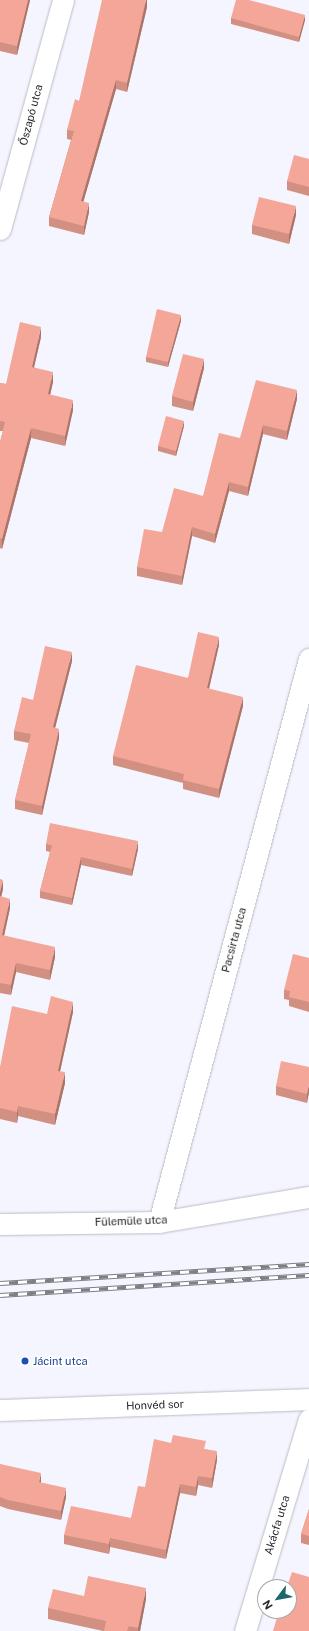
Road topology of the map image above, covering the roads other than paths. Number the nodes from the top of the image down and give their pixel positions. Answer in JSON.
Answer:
{"nodes":[{"id":1,"x":62,"y":0,"type":"edge"},
{"id":2,"x":0,"y":229,"type":"edge"},
{"id":3,"x":309,"y":659,"type":"edge"},
{"id":4,"x":309,"y":1197,"type":"edge"},
{"id":5,"x":159,"y":1222,"type":"junction"},
{"id":6,"x":0,"y":1224,"type":"edge"},
{"id":7,"x":309,"y":1400,"type":"edge"},
{"id":8,"x":0,"y":1410,"type":"edge"},
{"id":9,"x":309,"y":1419,"type":"edge"},
{"id":10,"x":245,"y":1631,"type":"edge"}],
"edges":[{"from":1,"to":2,"type":"street","name":"Őszapó utca"},
{"from":3,"to":5,"type":"street","name":"Pacsirta utca"},
{"from":4,"to":5,"type":"street","name":"Fülemüle utca"},
{"from":5,"to":6,"type":"street","name":"Fülemüle utca"},
{"from":7,"to":8,"type":"street","name":"Honvéd sor"},
{"from":9,"to":10,"type":"street","name":"Akácfa utca"}]}
